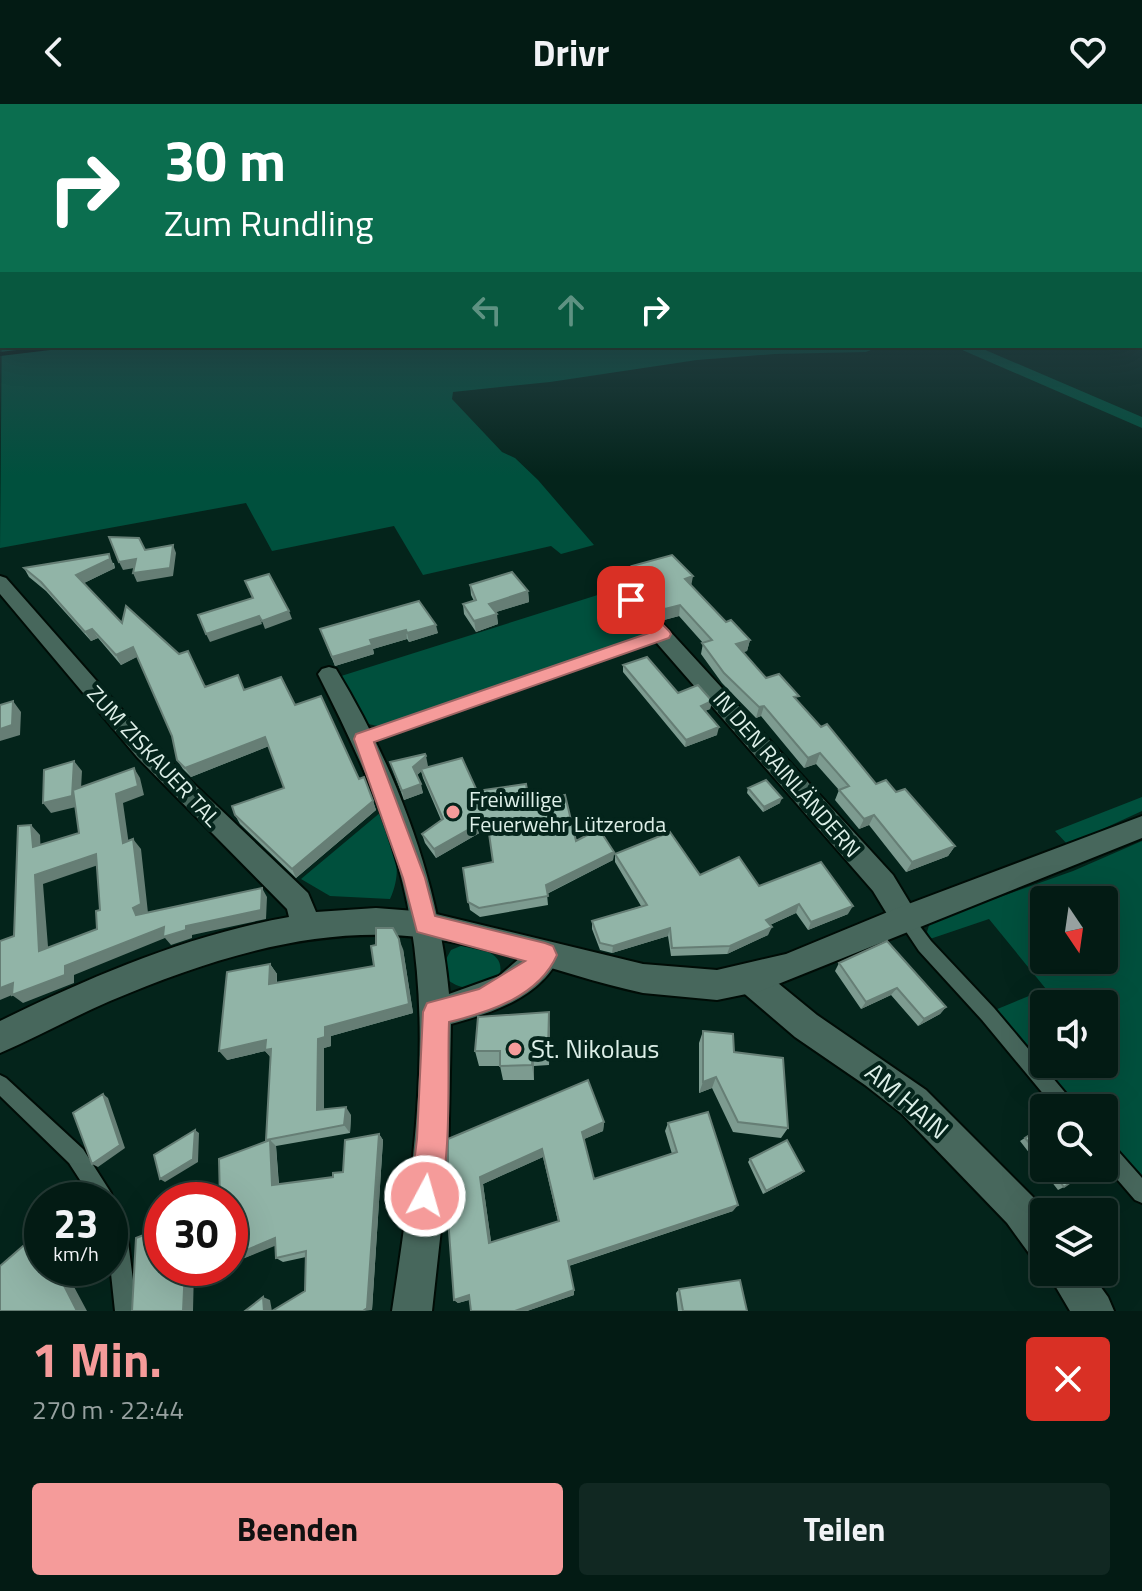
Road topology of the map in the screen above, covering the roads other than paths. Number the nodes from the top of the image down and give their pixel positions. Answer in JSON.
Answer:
{"nodes":[{"id":1,"x":0,"y":582,"type":"edge"},
{"id":2,"x":615,"y":583,"type":"dead end"},
{"id":3,"x":663,"y":634,"type":"junction"},
{"id":4,"x":329,"y":674,"type":"dead end"},
{"id":5,"x":363,"y":739,"type":"junction"},
{"id":6,"x":1142,"y":827,"type":"edge"},
{"id":7,"x":905,"y":918,"type":"junction"},
{"id":8,"x":425,"y":924,"type":"junction"},
{"id":9,"x":307,"y":927,"type":"junction"},
{"id":10,"x":545,"y":955,"type":"junction"},
{"id":11,"x":751,"y":980,"type":"junction"},
{"id":12,"x":436,"y":1012,"type":"junction"},
{"id":13,"x":0,"y":1037,"type":"edge"},
{"id":14,"x":0,"y":1084,"type":"edge"},
{"id":15,"x":1055,"y":1094,"type":"edge"},
{"id":16,"x":1118,"y":1166,"type":"edge"},
{"id":17,"x":93,"y":1182,"type":"edge"},
{"id":18,"x":1142,"y":1193,"type":"edge"},
{"id":19,"x":1030,"y":1224,"type":"edge"},
{"id":20,"x":123,"y":1286,"type":"edge"},
{"id":21,"x":1076,"y":1286,"type":"edge"},
{"id":22,"x":126,"y":1311,"type":"edge"},
{"id":23,"x":412,"y":1311,"type":"edge"},
{"id":24,"x":1094,"y":1311,"type":"edge"}],
"edges":[{"from":1,"to":9,"type":"street","name":"ZUM ZISKAUER TAL"},
{"from":2,"to":3,"type":"street","name":"IN DEN RAINLÄNDERN"},
{"from":3,"to":5,"type":"lane"},
{"from":3,"to":7,"type":"street","name":"IN DEN RAINLÄNDERN"},
{"from":4,"to":5,"type":"street"},
{"from":5,"to":8,"type":"street"},
{"from":6,"to":7,"type":"street"},
{"from":7,"to":11,"type":"street"},
{"from":7,"to":15,"type":"lane"},
{"from":8,"to":9,"type":"street"},
{"from":8,"to":10,"type":"street"},
{"from":8,"to":12,"type":"street"},
{"from":9,"to":13,"type":"street"},
{"from":10,"to":11,"type":"street"},
{"from":10,"to":12,"type":"street"},
{"from":11,"to":19,"type":"street","name":"AM HAIN"},
{"from":12,"to":23,"type":"street"},
{"from":14,"to":17,"type":"lane"},
{"from":16,"to":18,"type":"lane"},
{"from":20,"to":22,"type":"lane"},
{"from":21,"to":24,"type":"street"}]}
